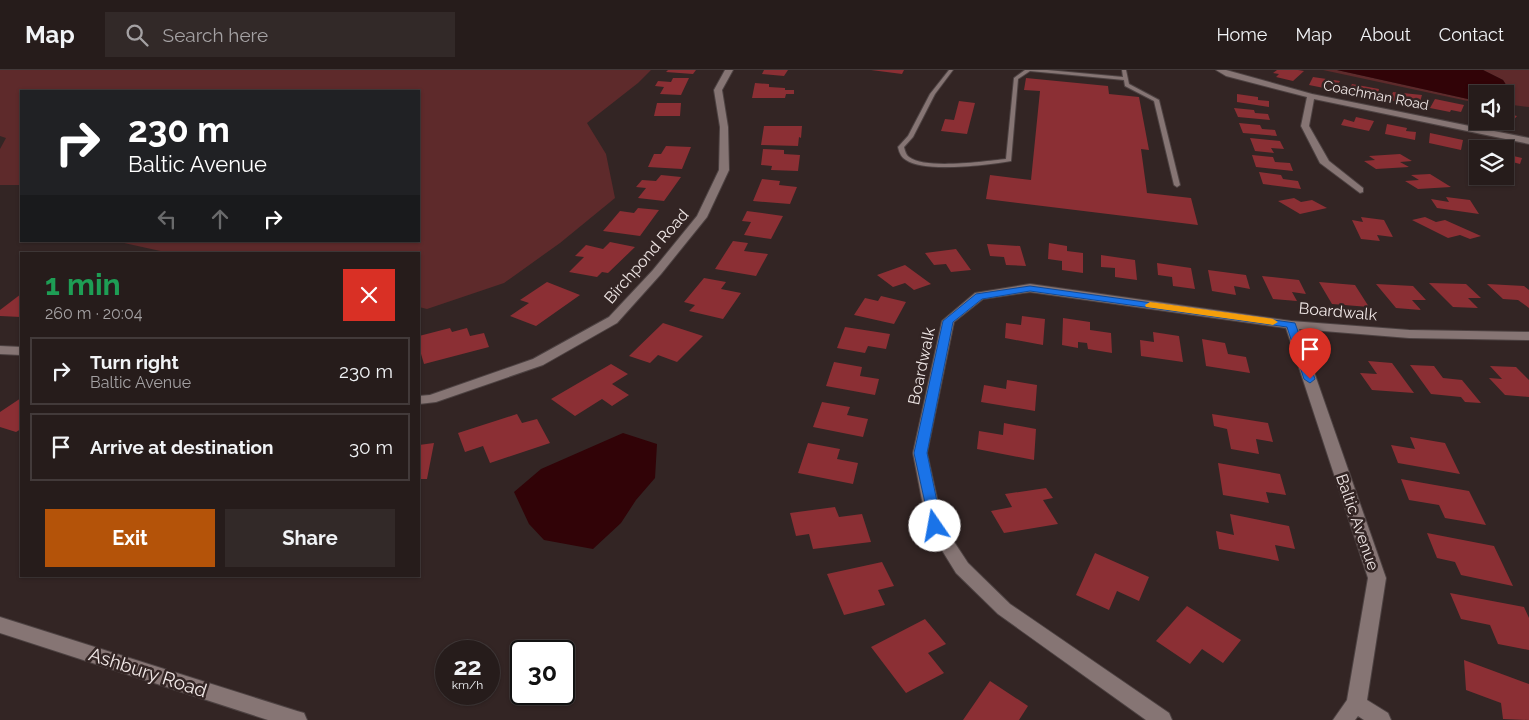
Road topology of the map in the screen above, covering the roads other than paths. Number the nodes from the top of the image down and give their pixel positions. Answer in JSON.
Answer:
{"nodes":[{"id":1,"x":729,"y":70,"type":"edge"},
{"id":2,"x":951,"y":70,"type":"edge"},
{"id":3,"x":1028,"y":70,"type":"edge"},
{"id":4,"x":1032,"y":70,"type":"edge"},
{"id":5,"x":1124,"y":70,"type":"edge"},
{"id":6,"x":1220,"y":70,"type":"edge"},
{"id":7,"x":1125,"y":79,"type":"junction"},
{"id":8,"x":1311,"y":96,"type":"junction"},
{"id":9,"x":1529,"y":141,"type":"edge"},
{"id":10,"x":1177,"y":185,"type":"dead end"},
{"id":11,"x":1360,"y":190,"type":"dead end"},
{"id":12,"x":1291,"y":325,"type":"junction"},
{"id":13,"x":1529,"y":336,"type":"edge"},
{"id":14,"x":0,"y":350,"type":"edge"},
{"id":15,"x":20,"y":351,"type":"edge"},
{"id":16,"x":420,"y":400,"type":"edge"},
{"id":17,"x":0,"y":625,"type":"edge"},
{"id":18,"x":1356,"y":704,"type":"junction"},
{"id":19,"x":297,"y":720,"type":"edge"},
{"id":20,"x":1162,"y":720,"type":"edge"},
{"id":21,"x":1343,"y":720,"type":"edge"},
{"id":22,"x":1381,"y":720,"type":"edge"}],
"edges":[{"from":1,"to":16,"type":"street","name":"Birchpond Road"},
{"from":2,"to":3,"type":"lane"},
{"from":4,"to":7,"type":"lane"},
{"from":5,"to":7,"type":"lane"},
{"from":6,"to":8,"type":"street","name":"Coachman Road"},
{"from":7,"to":10,"type":"lane"},
{"from":8,"to":9,"type":"street","name":"Coachman Road"},
{"from":8,"to":11,"type":"street"},
{"from":12,"to":13,"type":"street","name":"Boardwalk"},
{"from":12,"to":18,"type":"street","name":"Baltic Avenue"},
{"from":12,"to":20,"type":"street","name":"Boardwalk"},
{"from":14,"to":15,"type":"street"},
{"from":17,"to":19,"type":"street","name":"Ashbury Road"},
{"from":18,"to":21,"type":"street","name":"Baltic Avenue"},
{"from":18,"to":22,"type":"street"}]}
